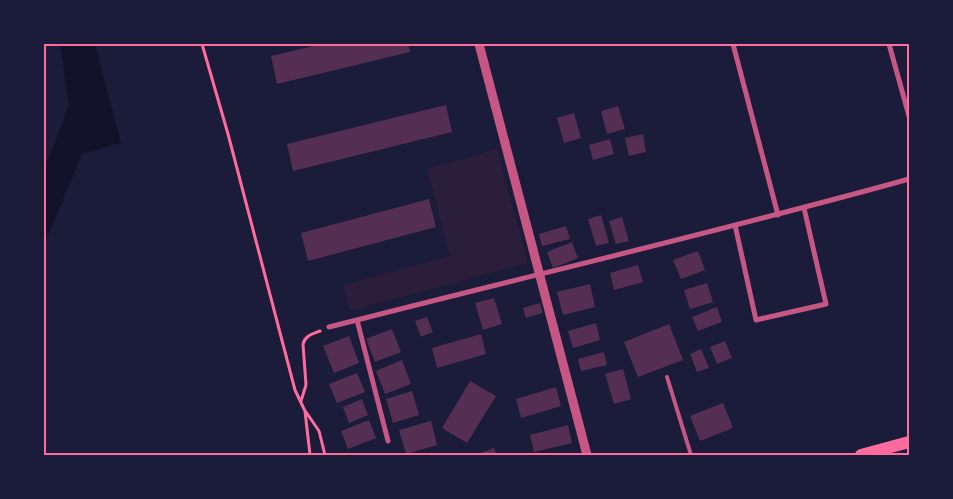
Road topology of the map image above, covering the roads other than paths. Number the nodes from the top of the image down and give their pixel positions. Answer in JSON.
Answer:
{"nodes":[{"id":1,"x":479,"y":44,"type":"edge"},
{"id":2,"x":733,"y":44,"type":"edge"},
{"id":3,"x":889,"y":44,"type":"edge"},
{"id":4,"x":909,"y":116,"type":"edge"},
{"id":5,"x":909,"y":179,"type":"edge"},
{"id":6,"x":804,"y":208,"type":"junction"},
{"id":7,"x":778,"y":215,"type":"junction"},
{"id":8,"x":735,"y":225,"type":"junction"},
{"id":9,"x":539,"y":273,"type":"junction"},
{"id":10,"x":357,"y":320,"type":"junction"},
{"id":11,"x":329,"y":327,"type":"road end"},
{"id":12,"x":667,"y":377,"type":"dead end"},
{"id":13,"x":388,"y":441,"type":"dead end"},
{"id":14,"x":909,"y":442,"type":"edge"},
{"id":15,"x":586,"y":455,"type":"edge"},
{"id":16,"x":691,"y":455,"type":"edge"},
{"id":17,"x":861,"y":455,"type":"edge"}],
"edges":[{"from":1,"to":9,"type":"street"},
{"from":2,"to":7,"type":"street"},
{"from":3,"to":4,"type":"street"},
{"from":5,"to":6,"type":"street"},
{"from":6,"to":7,"type":"street"},
{"from":6,"to":8,"type":"street"},
{"from":7,"to":8,"type":"street"},
{"from":8,"to":9,"type":"street"},
{"from":9,"to":10,"type":"street"},
{"from":9,"to":15,"type":"street"},
{"from":10,"to":11,"type":"street"},
{"from":10,"to":13,"type":"street"},
{"from":12,"to":16,"type":"lane"},
{"from":14,"to":17,"type":"main road"}]}
